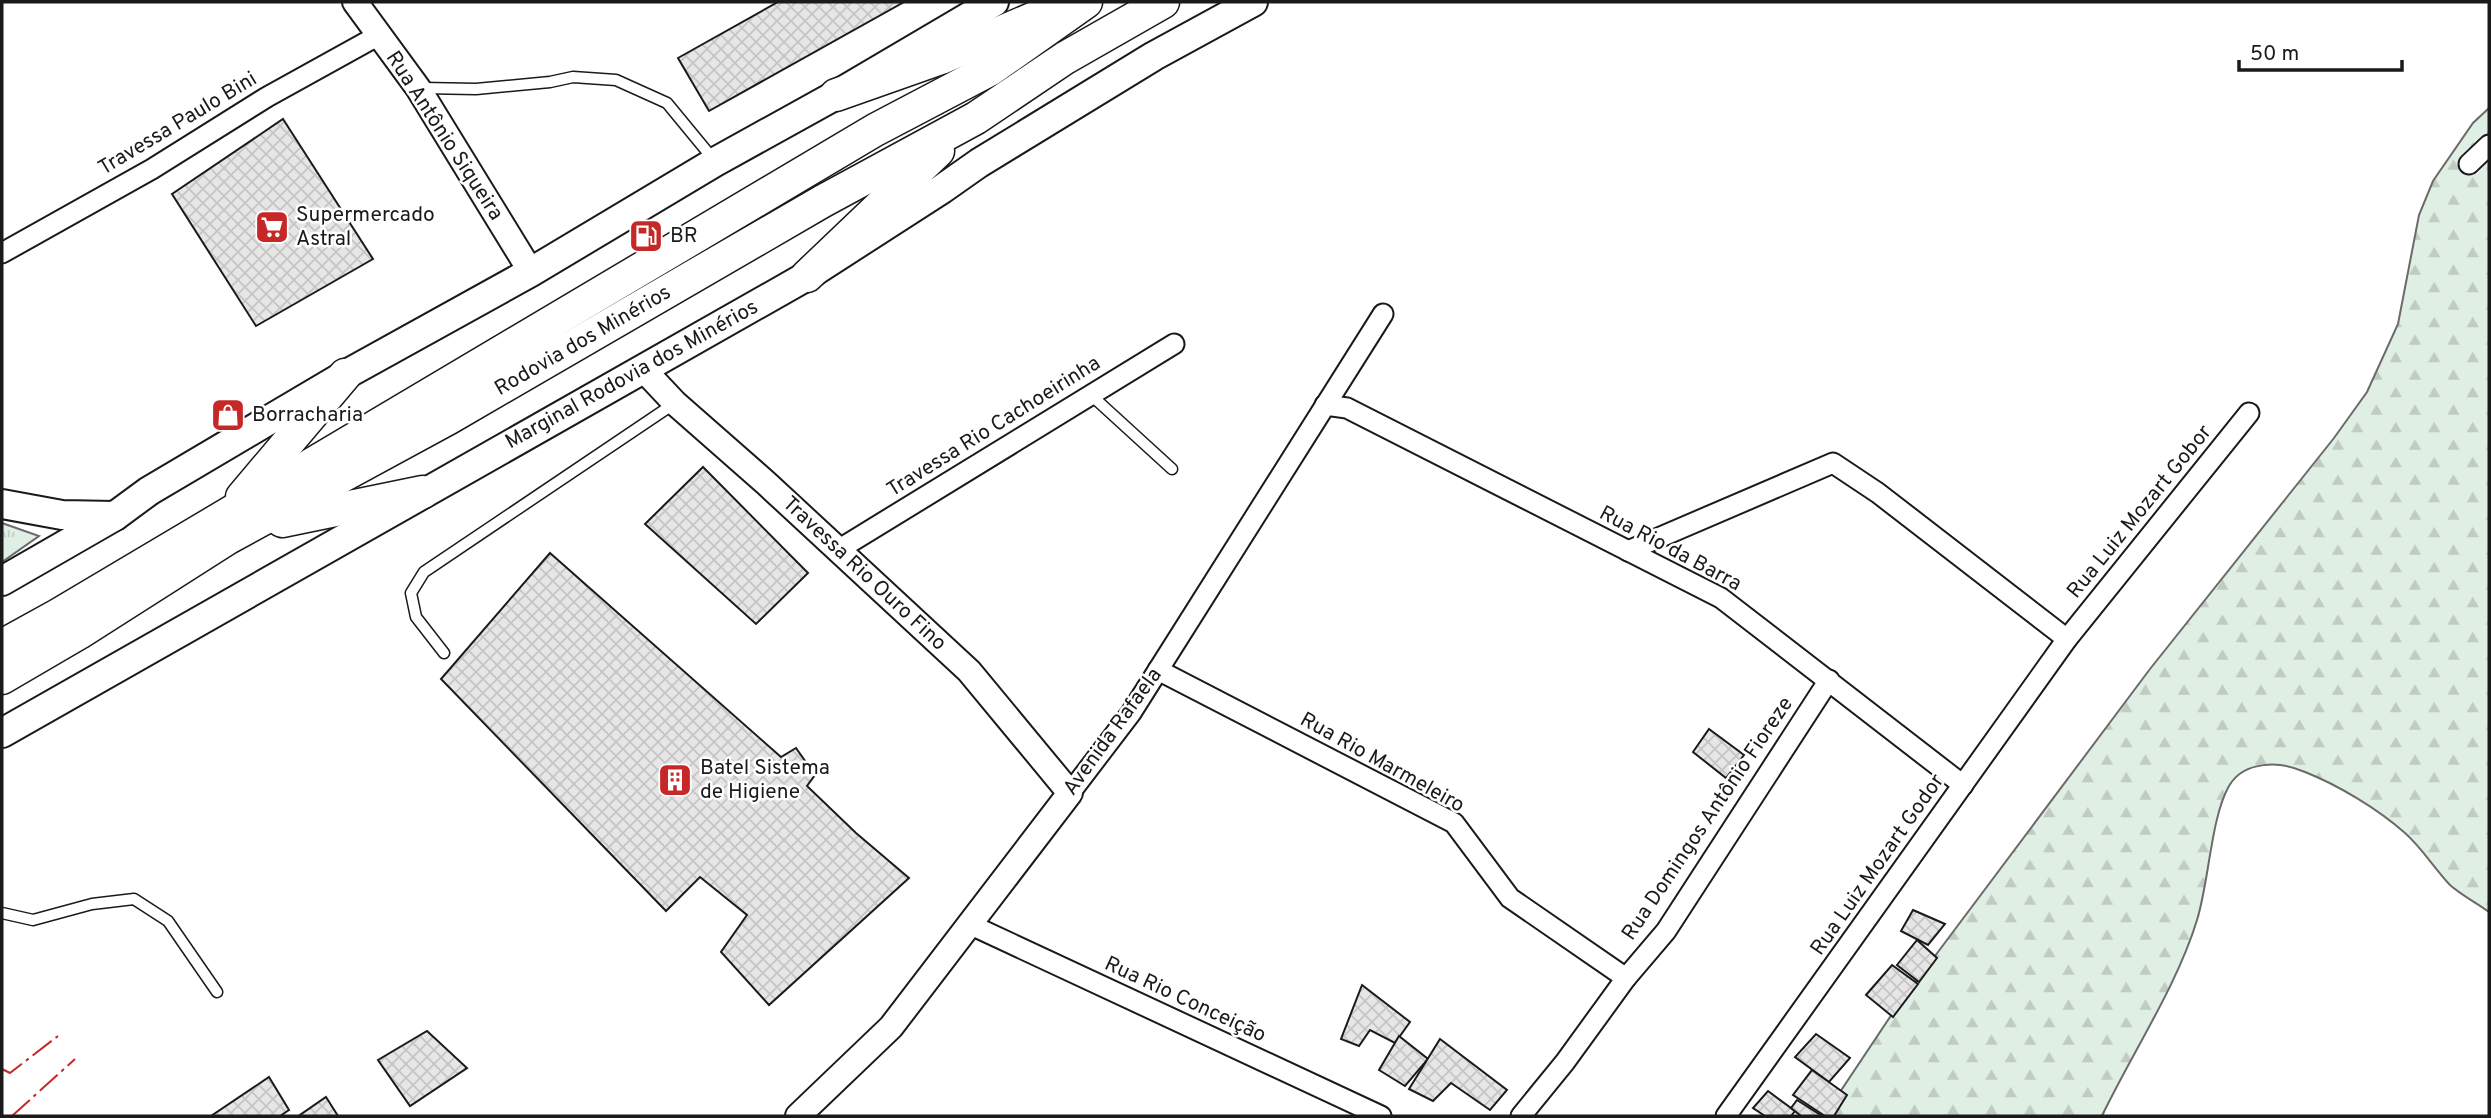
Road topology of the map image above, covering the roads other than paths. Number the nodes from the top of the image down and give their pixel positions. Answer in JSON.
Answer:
{"nodes":[{"id":1,"x":994,"y":2,"type":"edge"},
{"id":2,"x":1069,"y":2,"type":"edge"},
{"id":3,"x":1086,"y":2,"type":"edge"},
{"id":4,"x":1163,"y":2,"type":"edge"},
{"id":5,"x":1253,"y":2,"type":"edge"},
{"id":6,"x":361,"y":6,"type":"edge"},
{"id":7,"x":379,"y":35,"type":"junction"},
{"id":8,"x":418,"y":88,"type":"junction"},
{"id":9,"x":836,"y":95,"type":"junction"},
{"id":10,"x":970,"y":121,"type":"junction"},
{"id":11,"x":2489,"y":145,"type":"edge"},
{"id":12,"x":715,"y":162,"type":"junction"},
{"id":13,"x":2469,"y":164,"type":"dead end"},
{"id":14,"x":2,"y":253,"type":"edge"},
{"id":15,"x":531,"y":272,"type":"junction"},
{"id":16,"x":807,"y":276,"type":"junction"},
{"id":17,"x":1383,"y":314,"type":"dead end"},
{"id":18,"x":1174,"y":344,"type":"dead end"},
{"id":19,"x":643,"y":369,"type":"junction"},
{"id":20,"x":345,"y":375,"type":"junction"},
{"id":21,"x":1091,"y":395,"type":"junction"},
{"id":22,"x":675,"y":403,"type":"junction"},
{"id":23,"x":1325,"y":405,"type":"junction"},
{"id":24,"x":2249,"y":413,"type":"dead end"},
{"id":25,"x":1172,"y":469,"type":"dead end"},
{"id":26,"x":423,"y":492,"type":"junction"},
{"id":27,"x":2,"y":504,"type":"edge"},
{"id":28,"x":115,"y":516,"type":"junction"},
{"id":29,"x":238,"y":522,"type":"junction"},
{"id":30,"x":838,"y":550,"type":"junction"},
{"id":31,"x":1628,"y":551,"type":"junction"},
{"id":32,"x":2,"y":581,"type":"edge"},
{"id":33,"x":69,"y":624,"type":"junction"},
{"id":34,"x":2067,"y":639,"type":"junction"},
{"id":35,"x":2,"y":646,"type":"edge"},
{"id":36,"x":444,"y":653,"type":"dead end"},
{"id":37,"x":1158,"y":670,"type":"junction"},
{"id":38,"x":2,"y":678,"type":"edge"},
{"id":39,"x":1829,"y":680,"type":"junction"},
{"id":40,"x":2,"y":733,"type":"edge"},
{"id":41,"x":1963,"y":785,"type":"junction"},
{"id":42,"x":1070,"y":793,"type":"junction"},
{"id":43,"x":2,"y":913,"type":"edge"},
{"id":44,"x":969,"y":925,"type":"junction"},
{"id":45,"x":1626,"y":978,"type":"junction"},
{"id":46,"x":217,"y":992,"type":"dead end"},
{"id":47,"x":798,"y":1116,"type":"edge"},
{"id":48,"x":1381,"y":1116,"type":"edge"},
{"id":49,"x":1521,"y":1116,"type":"edge"},
{"id":50,"x":1727,"y":1116,"type":"edge"}],
"edges":[{"from":1,"to":9,"type":"main road"},
{"from":2,"to":9,"type":"main road"},
{"from":3,"to":29,"type":"main road","name":"Rodovia dos Minérios"},
{"from":4,"to":10,"type":"main road","name":"Rodovia dos Minérios"},
{"from":5,"to":16,"type":"main road","name":"Marginal Rodovia dos Minérios"},
{"from":6,"to":7,"type":"street","name":"Rua Antônio Siqueira"},
{"from":7,"to":8,"type":"street","name":"Rua Antônio Siqueira"},
{"from":7,"to":14,"type":"street","name":"Travessa Paulo Bini"},
{"from":8,"to":12,"type":"lane"},
{"from":8,"to":15,"type":"street","name":"Rua Antônio Siqueira"},
{"from":9,"to":12,"type":"main road"},
{"from":10,"to":16,"type":"main road"},
{"from":10,"to":29,"type":"main road","name":"Rodovia dos Minérios"},
{"from":11,"to":13,"type":"street"},
{"from":12,"to":15,"type":"main road"},
{"from":15,"to":20,"type":"main road"},
{"from":16,"to":19,"type":"main road","name":"Marginal Rodovia dos Minérios"},
{"from":17,"to":23,"type":"street","name":"Avenida Rafaela"},
{"from":18,"to":21,"type":"street","name":"Travessa Rio Cachoeirinha"},
{"from":19,"to":22,"type":"street","name":"Travessa Rio Ouro Fino"},
{"from":19,"to":26,"type":"main road","name":"Marginal Rodovia dos Minérios"},
{"from":20,"to":28,"type":"main road"},
{"from":20,"to":29,"type":"main road"},
{"from":21,"to":25,"type":"lane"},
{"from":21,"to":30,"type":"street","name":"Travessa Rio Cachoeirinha"},
{"from":22,"to":30,"type":"street","name":"Travessa Rio Ouro Fino"},
{"from":22,"to":36,"type":"lane"},
{"from":23,"to":31,"type":"street","name":"Rua Rio da Barra"},
{"from":23,"to":37,"type":"street","name":"Avenida Rafaela"},
{"from":24,"to":34,"type":"street","name":"Rua Luiz Mozart Gobor"},
{"from":26,"to":29,"type":"main road"},
{"from":26,"to":40,"type":"main road","name":"Marginal Rodovia dos Minérios"},
{"from":27,"to":28,"type":"main road"},
{"from":28,"to":32,"type":"main road"},
{"from":29,"to":33,"type":"main road","name":"Rodovia dos Minérios"},
{"from":30,"to":42,"type":"street","name":"Travessa Rio Ouro Fino"},
{"from":31,"to":34,"type":"street"},
{"from":31,"to":39,"type":"street","name":"Rua Rio da Barra"},
{"from":33,"to":35,"type":"main road","name":"Rodovia dos Minérios"},
{"from":33,"to":38,"type":"main road","name":"Rodovia dos Minérios"},
{"from":34,"to":41,"type":"street","name":"Rua Luiz Mozart Godor"},
{"from":37,"to":42,"type":"street","name":"Avenida Rafaela"},
{"from":37,"to":45,"type":"street","name":"Rua Rio Marmeleiro"},
{"from":39,"to":41,"type":"street","name":"Rua Rio da Barra"},
{"from":39,"to":45,"type":"street","name":"Rua Domingos Antônio Fioreze"},
{"from":41,"to":50,"type":"street","name":"Rua Luiz Mozart Godor"},
{"from":42,"to":44,"type":"street","name":"Avenida Rafaela"},
{"from":43,"to":46,"type":"lane"},
{"from":44,"to":47,"type":"street","name":"Avenida Rafaela"},
{"from":44,"to":48,"type":"street","name":"Rua Rio Conceição"},
{"from":45,"to":49,"type":"street","name":"Rua Domingos Antônio Fioreze"}]}
